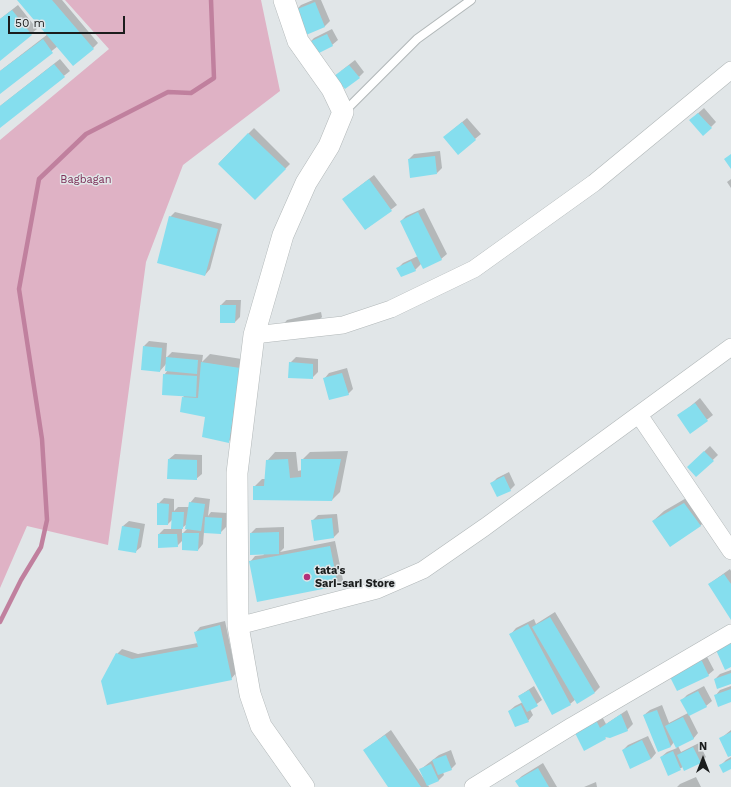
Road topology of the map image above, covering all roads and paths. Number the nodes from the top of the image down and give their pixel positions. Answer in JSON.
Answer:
{"nodes":[{"id":1,"x":284,"y":0,"type":"edge"},
{"id":2,"x":471,"y":0,"type":"edge"},
{"id":3,"x":731,"y":70,"type":"edge"},
{"id":4,"x":344,"y":112,"type":"junction"},
{"id":5,"x":254,"y":335,"type":"junction"},
{"id":6,"x":731,"y":347,"type":"edge"},
{"id":7,"x":639,"y":415,"type":"junction"},
{"id":8,"x":731,"y":552,"type":"edge"},
{"id":9,"x":238,"y":626,"type":"junction"},
{"id":10,"x":731,"y":633,"type":"edge"},
{"id":11,"x":304,"y":787,"type":"edge"},
{"id":12,"x":473,"y":787,"type":"edge"}],
"edges":[{"from":1,"to":4,"type":"street"},
{"from":2,"to":4,"type":"lane"},
{"from":3,"to":5,"type":"street"},
{"from":4,"to":5,"type":"street"},
{"from":5,"to":9,"type":"street"},
{"from":6,"to":7,"type":"street"},
{"from":7,"to":8,"type":"street"},
{"from":7,"to":9,"type":"street"},
{"from":9,"to":11,"type":"street"},
{"from":10,"to":12,"type":"street"}]}
